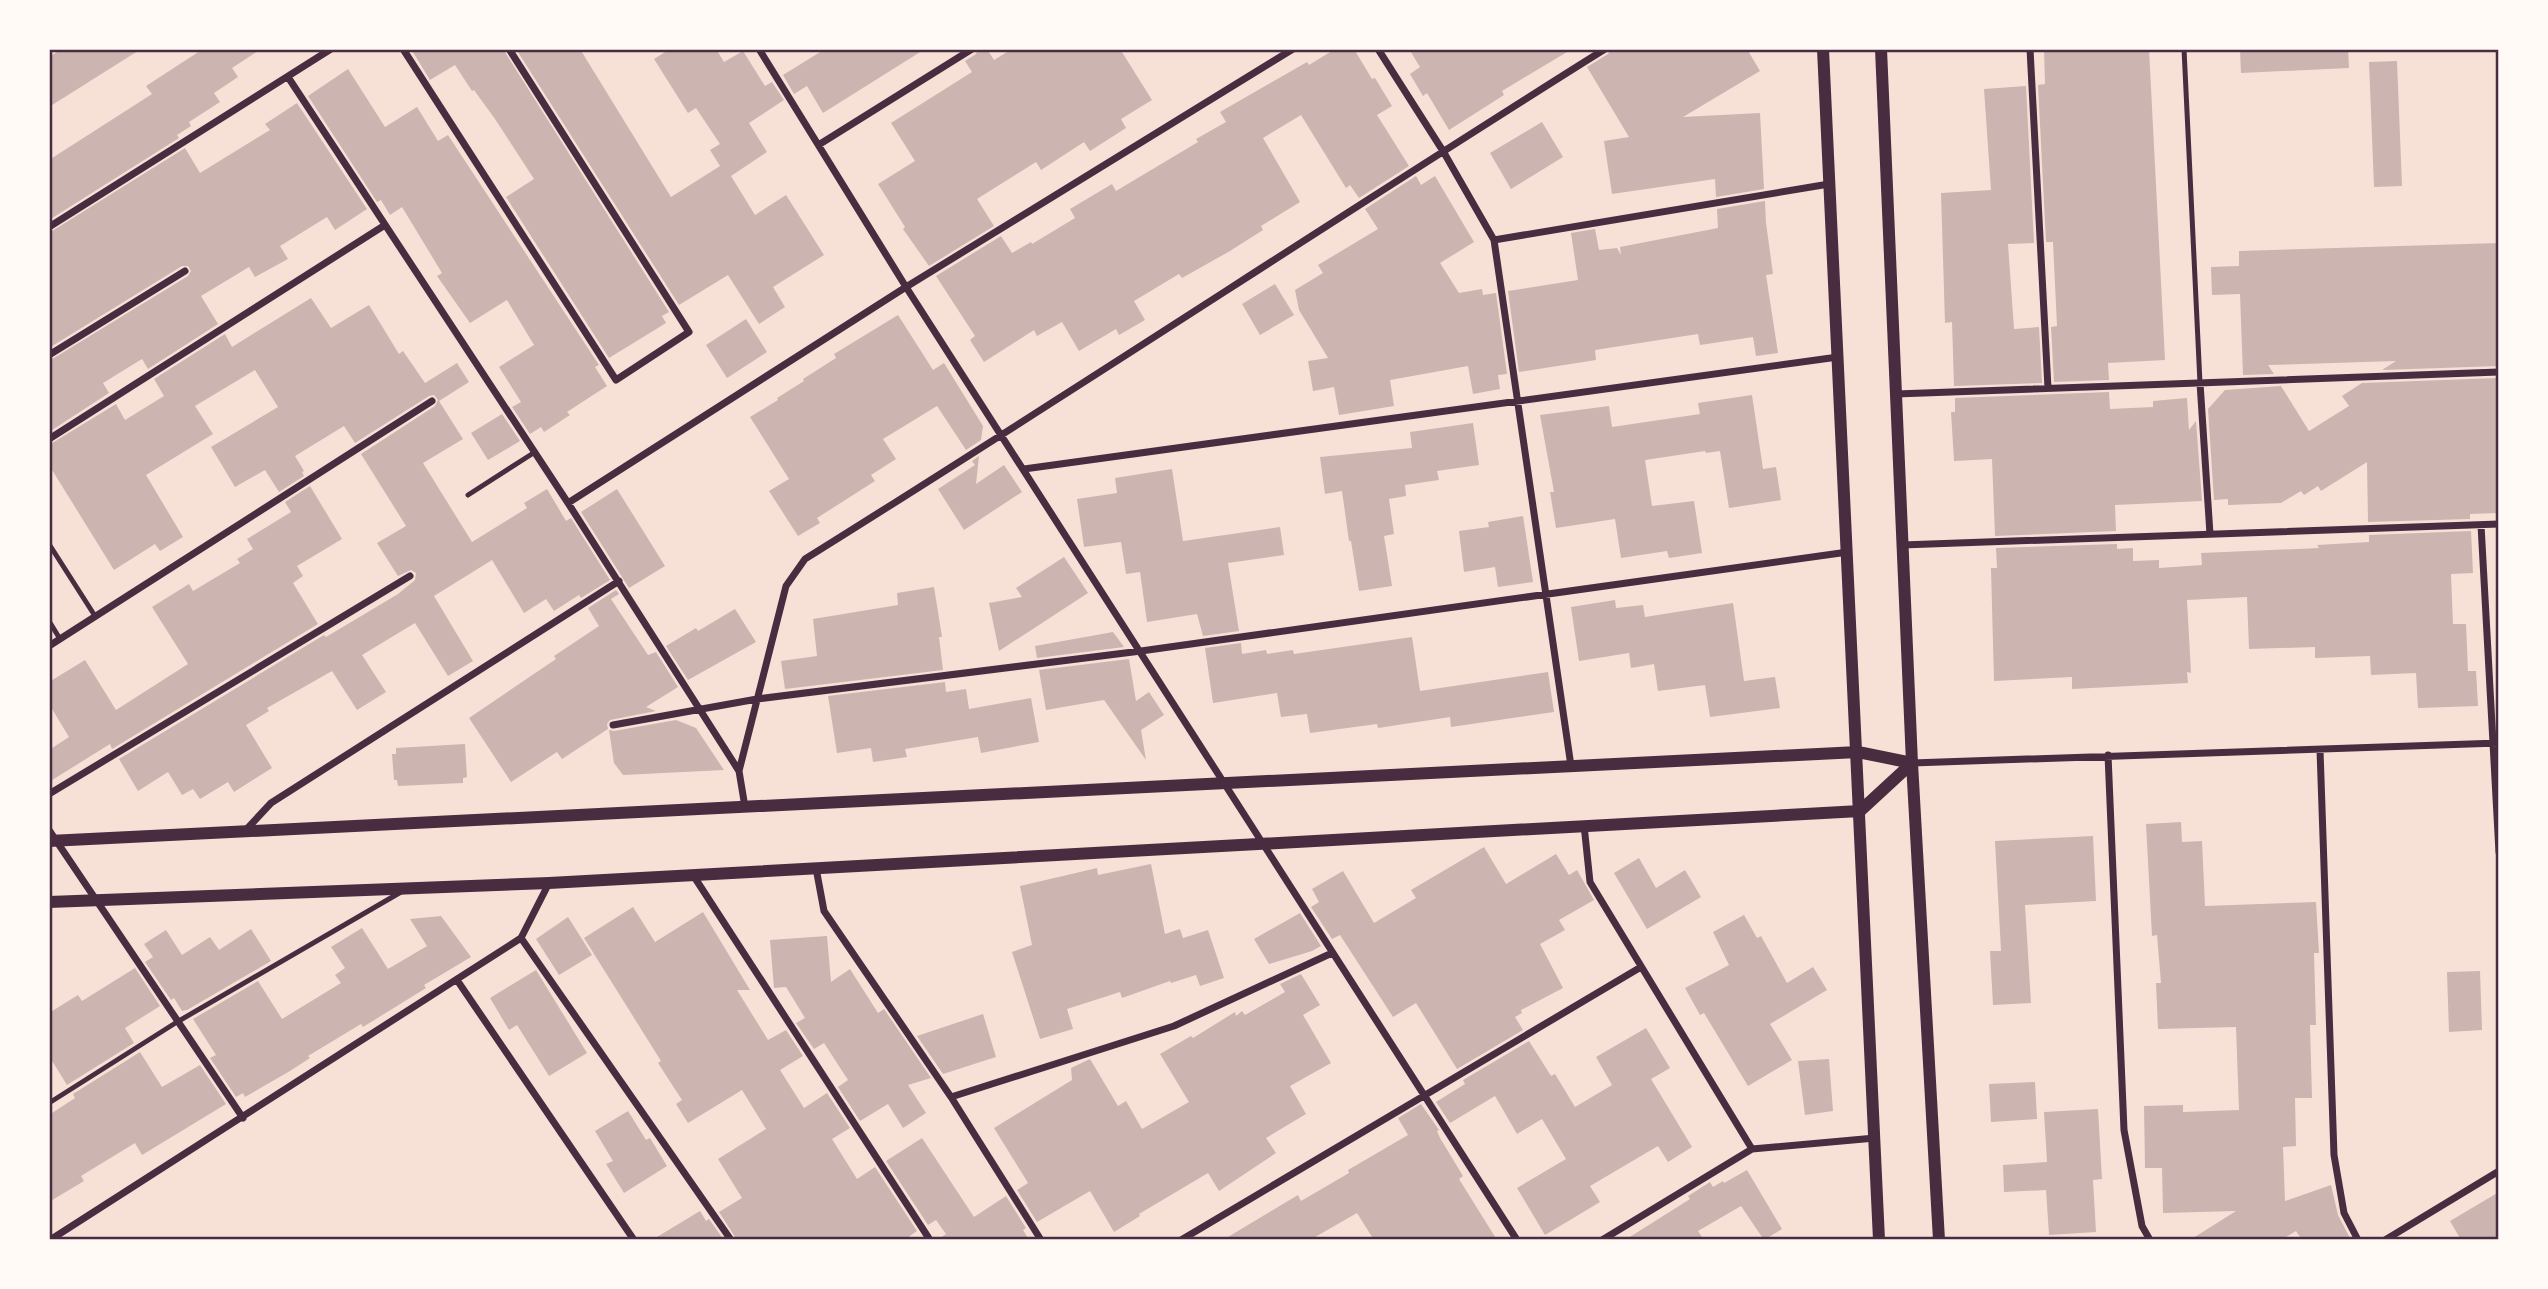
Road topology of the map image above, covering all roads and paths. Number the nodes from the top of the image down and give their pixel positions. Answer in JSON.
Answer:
{"nodes":[{"id":1,"x":331,"y":49,"type":"edge"},
{"id":2,"x":403,"y":49,"type":"edge"},
{"id":3,"x":509,"y":49,"type":"edge"},
{"id":4,"x":759,"y":49,"type":"edge"},
{"id":5,"x":972,"y":49,"type":"edge"},
{"id":6,"x":1293,"y":49,"type":"edge"},
{"id":7,"x":1378,"y":49,"type":"edge"},
{"id":8,"x":1605,"y":49,"type":"edge"},
{"id":9,"x":1823,"y":49,"type":"edge"},
{"id":10,"x":1881,"y":49,"type":"edge"},
{"id":11,"x":2030,"y":49,"type":"edge"},
{"id":12,"x":2184,"y":49,"type":"edge"},
{"id":13,"x":288,"y":77,"type":"junction"},
{"id":14,"x":820,"y":144,"type":"junction"},
{"id":15,"x":1443,"y":151,"type":"junction"},
{"id":16,"x":1829,"y":184,"type":"junction"},
{"id":17,"x":385,"y":225,"type":"junction"},
{"id":18,"x":49,"y":227,"type":"edge"},
{"id":19,"x":1494,"y":240,"type":"junction"},
{"id":20,"x":185,"y":271,"type":"dead end"},
{"id":21,"x":906,"y":287,"type":"junction"},
{"id":22,"x":49,"y":355,"type":"edge"},
{"id":23,"x":1838,"y":357,"type":"junction"},
{"id":24,"x":2499,"y":372,"type":"edge"},
{"id":25,"x":2200,"y":383,"type":"junction"},
{"id":26,"x":2048,"y":388,"type":"junction"},
{"id":27,"x":1895,"y":394,"type":"junction"},
{"id":28,"x":1518,"y":400,"type":"junction"},
{"id":29,"x":432,"y":401,"type":"dead end"},
{"id":30,"x":1003,"y":435,"type":"junction"},
{"id":31,"x":49,"y":439,"type":"edge"},
{"id":32,"x":535,"y":452,"type":"junction"},
{"id":33,"x":1024,"y":469,"type":"junction"},
{"id":34,"x":468,"y":495,"type":"dead end"},
{"id":35,"x":568,"y":503,"type":"junction"},
{"id":36,"x":2499,"y":524,"type":"edge"},
{"id":37,"x":2481,"y":525,"type":"junction"},
{"id":38,"x":2210,"y":534,"type":"junction"},
{"id":39,"x":49,"y":544,"type":"edge"},
{"id":40,"x":1902,"y":545,"type":"junction"},
{"id":41,"x":1848,"y":552,"type":"junction"},
{"id":42,"x":410,"y":576,"type":"dead end"},
{"id":43,"x":619,"y":581,"type":"junction"},
{"id":44,"x":1546,"y":595,"type":"junction"},
{"id":45,"x":94,"y":616,"type":"junction"},
{"id":46,"x":49,"y":621,"type":"edge"},
{"id":47,"x":60,"y":639,"type":"junction"},
{"id":48,"x":49,"y":646,"type":"edge"},
{"id":49,"x":1140,"y":652,"type":"junction"},
{"id":50,"x":757,"y":699,"type":"junction"},
{"id":51,"x":700,"y":710,"type":"junction"},
{"id":52,"x":613,"y":724,"type":"dead end"},
{"id":53,"x":2496,"y":743,"type":"edge"},
{"id":54,"x":2320,"y":750,"type":"junction"},
{"id":55,"x":1858,"y":752,"type":"junction"},
{"id":56,"x":2108,"y":755,"type":"junction"},
{"id":57,"x":1912,"y":763,"type":"junction"},
{"id":58,"x":1571,"y":766,"type":"junction"},
{"id":59,"x":739,"y":771,"type":"junction"},
{"id":60,"x":1225,"y":783,"type":"junction"},
{"id":61,"x":49,"y":794,"type":"edge"},
{"id":62,"x":745,"y":807,"type":"junction"},
{"id":63,"x":1860,"y":811,"type":"junction"},
{"id":64,"x":1584,"y":825,"type":"junction"},
{"id":65,"x":244,"y":832,"type":"junction"},
{"id":66,"x":51,"y":837,"type":"edge"},
{"id":67,"x":1260,"y":842,"type":"junction"},
{"id":68,"x":2499,"y":852,"type":"edge"},
{"id":69,"x":816,"y":868,"type":"junction"},
{"id":70,"x":693,"y":875,"type":"junction"},
{"id":71,"x":549,"y":883,"type":"junction"},
{"id":72,"x":407,"y":889,"type":"junction"},
{"id":73,"x":95,"y":900,"type":"junction"},
{"id":74,"x":49,"y":902,"type":"edge"},
{"id":75,"x":521,"y":938,"type":"junction"},
{"id":76,"x":1332,"y":953,"type":"junction"},
{"id":77,"x":1641,"y":967,"type":"junction"},
{"id":78,"x":457,"y":980,"type":"junction"},
{"id":79,"x":177,"y":1022,"type":"junction"},
{"id":80,"x":1423,"y":1095,"type":"junction"},
{"id":81,"x":951,"y":1097,"type":"junction"},
{"id":82,"x":49,"y":1103,"type":"edge"},
{"id":83,"x":243,"y":1118,"type":"junction"},
{"id":84,"x":1875,"y":1138,"type":"junction"},
{"id":85,"x":1752,"y":1149,"type":"junction"},
{"id":86,"x":2499,"y":1171,"type":"edge"},
{"id":87,"x":50,"y":1240,"type":"edge"},
{"id":88,"x":634,"y":1240,"type":"edge"},
{"id":89,"x":731,"y":1240,"type":"edge"},
{"id":90,"x":930,"y":1240,"type":"edge"},
{"id":91,"x":1041,"y":1240,"type":"edge"},
{"id":92,"x":1181,"y":1240,"type":"edge"},
{"id":93,"x":1517,"y":1240,"type":"edge"},
{"id":94,"x":1602,"y":1240,"type":"edge"},
{"id":95,"x":1880,"y":1240,"type":"edge"},
{"id":96,"x":1939,"y":1240,"type":"edge"},
{"id":97,"x":2150,"y":1240,"type":"edge"},
{"id":98,"x":2358,"y":1240,"type":"edge"},
{"id":99,"x":2385,"y":1240,"type":"edge"}],
"edges":[{"from":1,"to":13,"type":"street"},
{"from":2,"to":3,"type":"street"},
{"from":4,"to":14,"type":"street"},
{"from":5,"to":14,"type":"street"},
{"from":6,"to":21,"type":"street"},
{"from":7,"to":15,"type":"street"},
{"from":8,"to":15,"type":"street"},
{"from":9,"to":16,"type":"street"},
{"from":10,"to":27,"type":"street"},
{"from":11,"to":26,"type":"street"},
{"from":12,"to":25,"type":"lane"},
{"from":13,"to":17,"type":"street"},
{"from":13,"to":18,"type":"street"},
{"from":14,"to":21,"type":"street"},
{"from":15,"to":19,"type":"street"},
{"from":15,"to":30,"type":"street"},
{"from":16,"to":19,"type":"street"},
{"from":16,"to":23,"type":"street"},
{"from":17,"to":31,"type":"street"},
{"from":17,"to":32,"type":"street"},
{"from":19,"to":28,"type":"street"},
{"from":20,"to":22,"type":"street"},
{"from":21,"to":30,"type":"street"},
{"from":21,"to":35,"type":"street"},
{"from":23,"to":28,"type":"street"},
{"from":23,"to":41,"type":"street"},
{"from":24,"to":25,"type":"street"},
{"from":25,"to":26,"type":"street"},
{"from":25,"to":38,"type":"street"},
{"from":26,"to":27,"type":"street"},
{"from":27,"to":40,"type":"street"},
{"from":28,"to":33,"type":"street"},
{"from":28,"to":44,"type":"street"},
{"from":29,"to":45,"type":"street"},
{"from":30,"to":33,"type":"street"},
{"from":30,"to":50,"type":"street"},
{"from":32,"to":34,"type":"lane"},
{"from":32,"to":35,"type":"street"},
{"from":33,"to":49,"type":"street"},
{"from":35,"to":43,"type":"street"},
{"from":36,"to":37,"type":"street"},
{"from":37,"to":38,"type":"street"},
{"from":37,"to":53,"type":"street"},
{"from":38,"to":40,"type":"street"},
{"from":39,"to":45,"type":"lane"},
{"from":40,"to":57,"type":"street"},
{"from":41,"to":44,"type":"street"},
{"from":41,"to":55,"type":"street"},
{"from":42,"to":61,"type":"street"},
{"from":43,"to":51,"type":"street"},
{"from":43,"to":65,"type":"street"},
{"from":44,"to":49,"type":"street"},
{"from":44,"to":58,"type":"street"},
{"from":45,"to":47,"type":"street"},
{"from":46,"to":47,"type":"lane"},
{"from":47,"to":48,"type":"street"},
{"from":49,"to":50,"type":"street"},
{"from":49,"to":60,"type":"street"},
{"from":50,"to":51,"type":"street"},
{"from":50,"to":59,"type":"street"},
{"from":51,"to":52,"type":"street"},
{"from":51,"to":59,"type":"street"},
{"from":53,"to":54,"type":"street"},
{"from":53,"to":68,"type":"street"},
{"from":54,"to":56,"type":"street"},
{"from":54,"to":98,"type":"street"},
{"from":55,"to":57,"type":"street"},
{"from":55,"to":58,"type":"street"},
{"from":55,"to":63,"type":"street"},
{"from":56,"to":57,"type":"street"},
{"from":56,"to":97,"type":"street"},
{"from":57,"to":63,"type":"street"},
{"from":57,"to":96,"type":"street"},
{"from":58,"to":60,"type":"street"},
{"from":59,"to":62,"type":"street"},
{"from":60,"to":62,"type":"street"},
{"from":60,"to":67,"type":"street"},
{"from":62,"to":65,"type":"street"},
{"from":63,"to":64,"type":"street"},
{"from":63,"to":84,"type":"street"},
{"from":64,"to":67,"type":"street"},
{"from":64,"to":77,"type":"street"},
{"from":65,"to":66,"type":"street"},
{"from":66,"to":73,"type":"street"},
{"from":67,"to":69,"type":"street"},
{"from":67,"to":76,"type":"street"},
{"from":69,"to":70,"type":"street"},
{"from":69,"to":81,"type":"street"},
{"from":70,"to":71,"type":"street"},
{"from":70,"to":90,"type":"street"},
{"from":71,"to":72,"type":"street"},
{"from":71,"to":75,"type":"street"},
{"from":72,"to":73,"type":"street"},
{"from":72,"to":79,"type":"lane"},
{"from":73,"to":74,"type":"street"},
{"from":73,"to":79,"type":"street"},
{"from":75,"to":78,"type":"street"},
{"from":75,"to":89,"type":"street"},
{"from":76,"to":80,"type":"street"},
{"from":76,"to":81,"type":"street"},
{"from":77,"to":80,"type":"street"},
{"from":77,"to":85,"type":"street"},
{"from":78,"to":83,"type":"street"},
{"from":78,"to":88,"type":"street"},
{"from":79,"to":82,"type":"lane"},
{"from":79,"to":83,"type":"street"},
{"from":80,"to":92,"type":"street"},
{"from":80,"to":93,"type":"street"},
{"from":81,"to":91,"type":"street"},
{"from":83,"to":87,"type":"street"},
{"from":84,"to":85,"type":"street"},
{"from":84,"to":95,"type":"street"},
{"from":85,"to":94,"type":"street"},
{"from":86,"to":99,"type":"street"}]}
